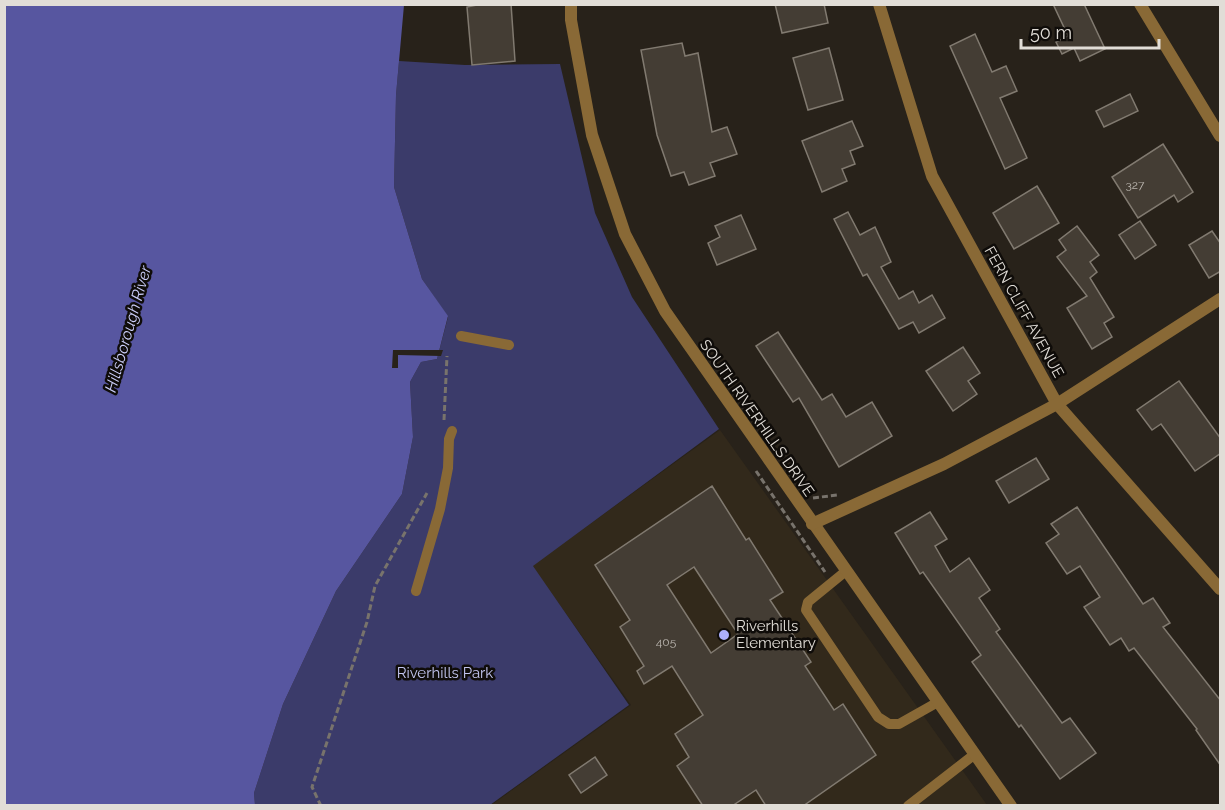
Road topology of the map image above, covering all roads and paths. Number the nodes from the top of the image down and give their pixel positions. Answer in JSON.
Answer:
{"nodes":[{"id":1,"x":571,"y":4,"type":"edge"},
{"id":2,"x":879,"y":4,"type":"edge"},
{"id":3,"x":1140,"y":4,"type":"edge"},
{"id":4,"x":1221,"y":136,"type":"edge"},
{"id":5,"x":1221,"y":299,"type":"edge"},
{"id":6,"x":461,"y":336,"type":"dead end"},
{"id":7,"x":509,"y":345,"type":"dead end"},
{"id":8,"x":447,"y":356,"type":"dead end"},
{"id":9,"x":1057,"y":404,"type":"junction"},
{"id":10,"x":444,"y":420,"type":"dead end"},
{"id":11,"x":452,"y":431,"type":"dead end"},
{"id":12,"x":430,"y":488,"type":"dead end"},
{"id":13,"x":812,"y":524,"type":"junction"},
{"id":14,"x":846,"y":571,"type":"junction"},
{"id":15,"x":1221,"y":589,"type":"edge"},
{"id":16,"x":416,"y":591,"type":"dead end"},
{"id":17,"x":938,"y":702,"type":"junction"},
{"id":18,"x":975,"y":754,"type":"junction"},
{"id":19,"x":1005,"y":803,"type":"edge"},
{"id":20,"x":321,"y":806,"type":"edge"},
{"id":21,"x":908,"y":806,"type":"edge"}],
"edges":[{"from":1,"to":13,"type":"street","name":"SOUTH RIVERHILLS DRIVE"},
{"from":2,"to":9,"type":"street","name":"FERN CLIFF AVENUE"},
{"from":3,"to":4,"type":"street"},
{"from":5,"to":9,"type":"street"},
{"from":6,"to":7,"type":"lane"},
{"from":8,"to":10,"type":"path"},
{"from":9,"to":13,"type":"street"},
{"from":9,"to":15,"type":"street","name":"FERN CLIFF AVENUE"},
{"from":11,"to":16,"type":"lane"},
{"from":12,"to":20,"type":"path"},
{"from":13,"to":14,"type":"street","name":"SOUTH RIVERHILLS DRIVE"},
{"from":14,"to":17,"type":"street","name":"SOUTH RIVERHILLS DRIVE"},
{"from":14,"to":17,"type":"lane"},
{"from":17,"to":18,"type":"street","name":"SOUTH RIVERHILLS DRIVE"},
{"from":18,"to":19,"type":"street","name":"SOUTH RIVERHILLS DRIVE"},
{"from":18,"to":21,"type":"lane"}]}
